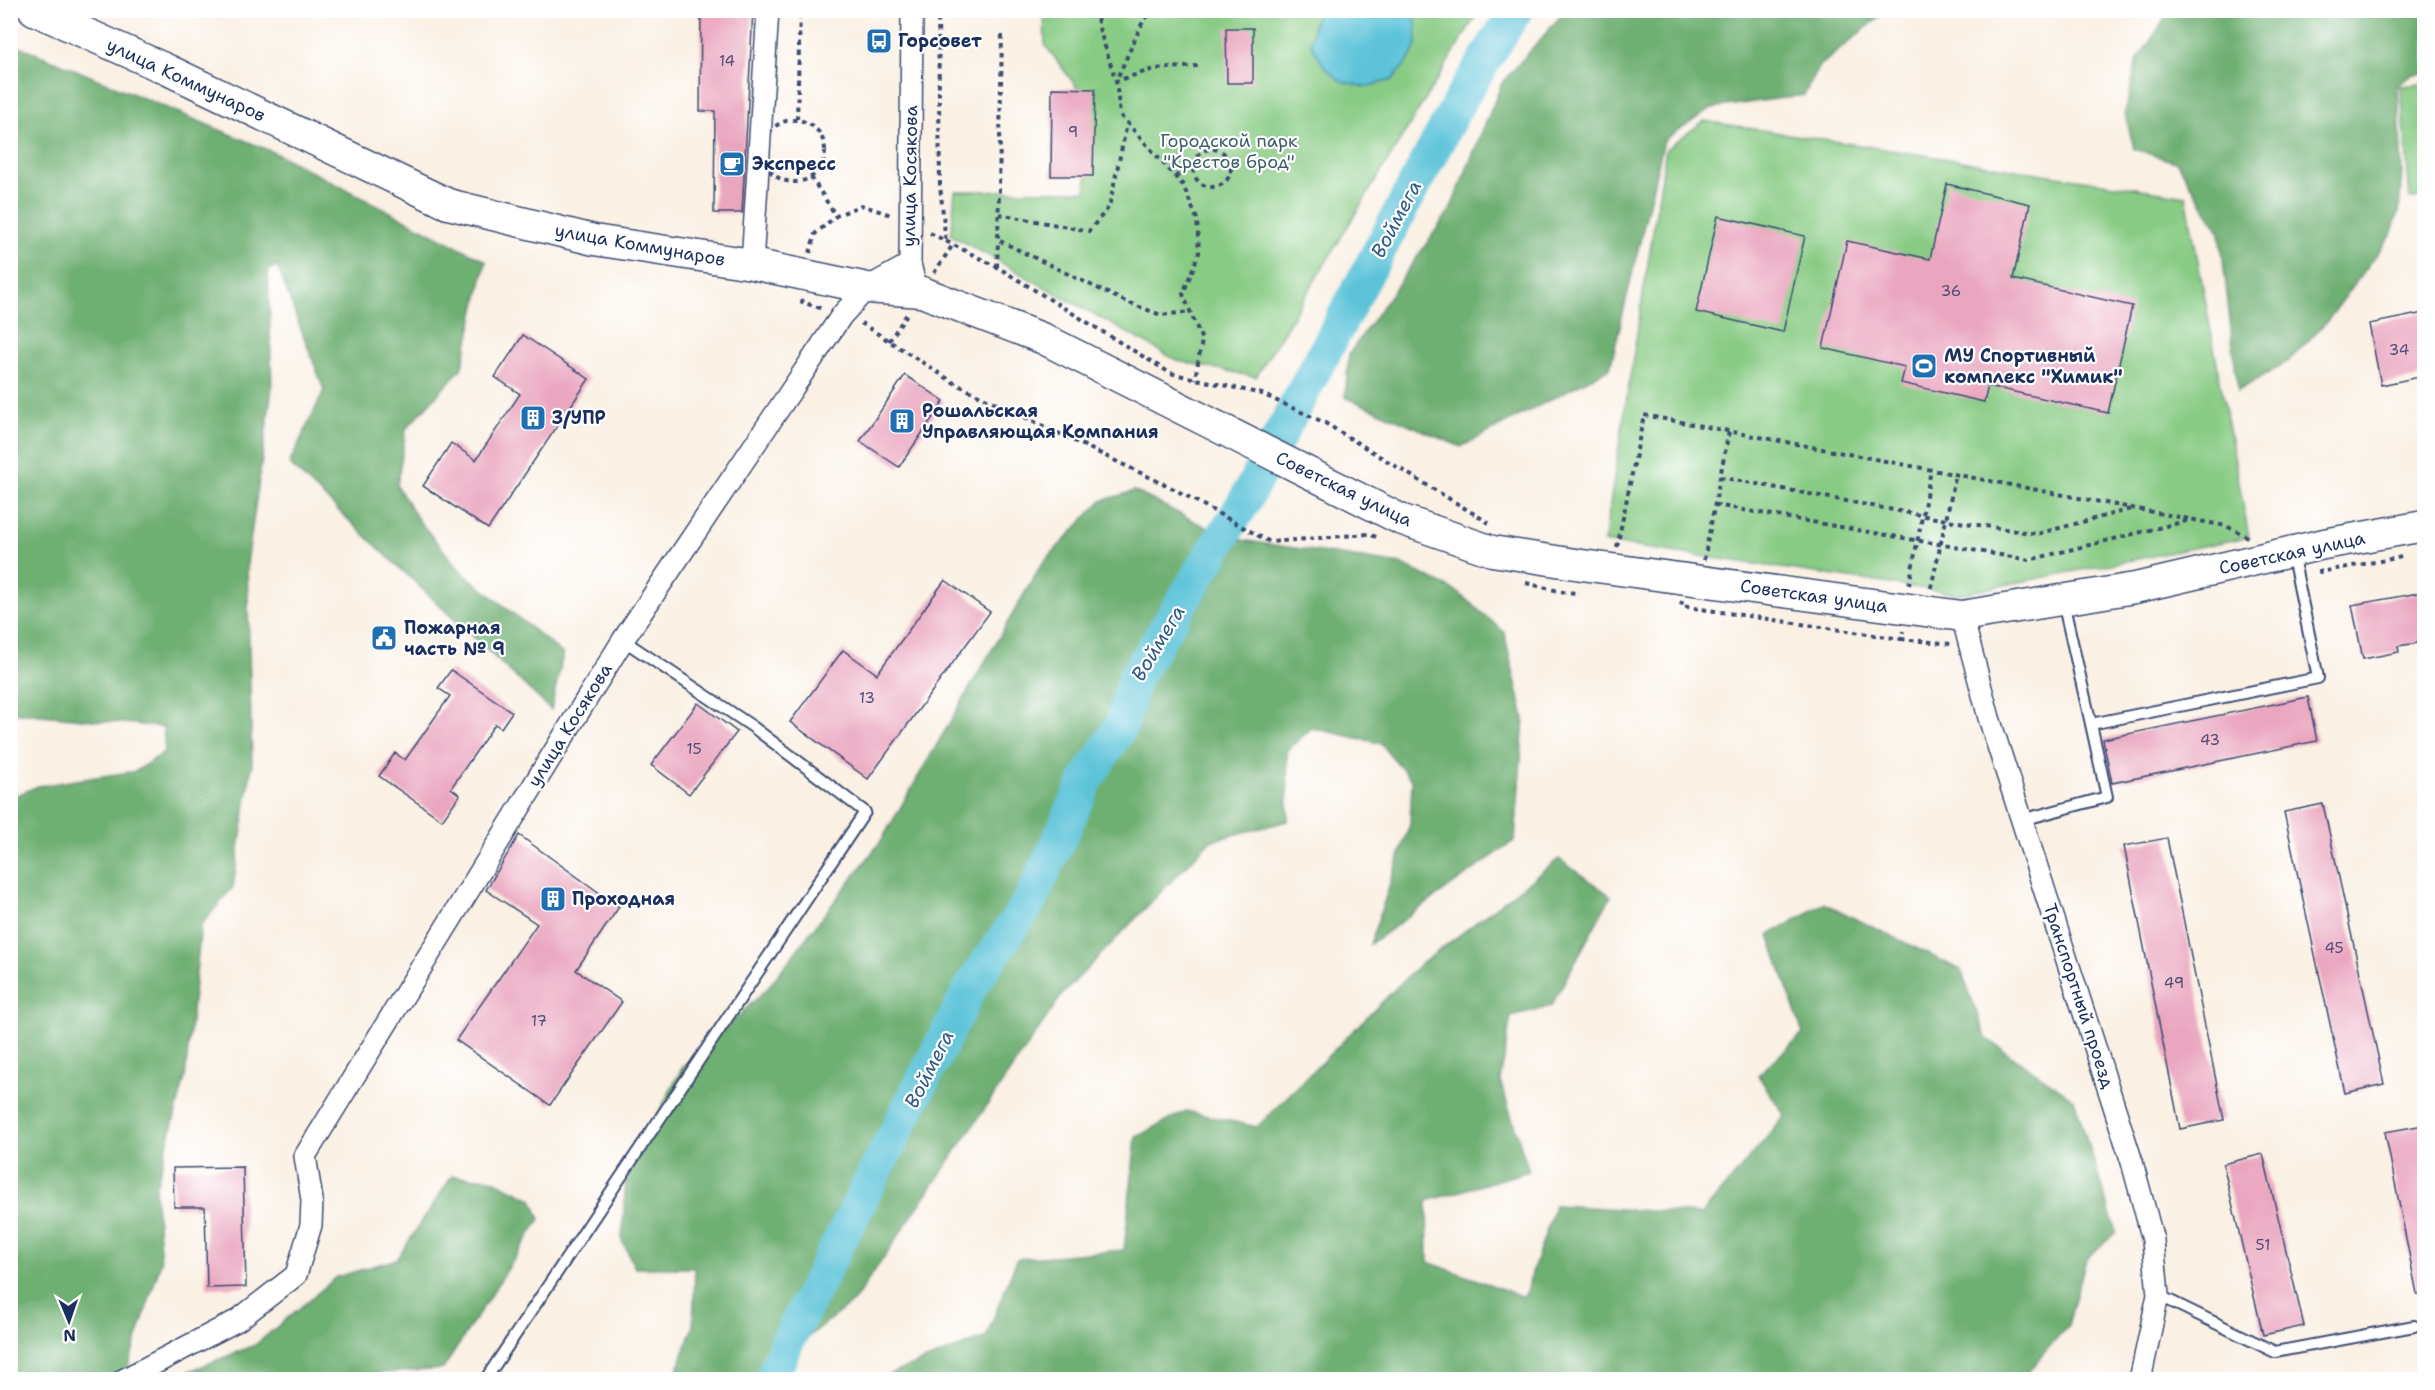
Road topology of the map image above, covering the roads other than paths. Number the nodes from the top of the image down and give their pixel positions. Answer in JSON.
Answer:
{"nodes":[{"id":1,"x":33,"y":10,"type":"edge"},
{"id":2,"x":768,"y":10,"type":"edge"},
{"id":3,"x":912,"y":10,"type":"edge"},
{"id":4,"x":752,"y":264,"type":"junction"},
{"id":5,"x":910,"y":264,"type":"junction"},
{"id":6,"x":867,"y":288,"type":"junction"},
{"id":7,"x":922,"y":292,"type":"junction"},
{"id":8,"x":1223,"y":429,"type":"joint"},
{"id":9,"x":2424,"y":526,"type":"edge"},
{"id":10,"x":2292,"y":552,"type":"junction"},
{"id":11,"x":2062,"y":600,"type":"junction"},
{"id":12,"x":1962,"y":616,"type":"junction"},
{"id":13,"x":623,"y":640,"type":"junction"},
{"id":14,"x":2091,"y":724,"type":"junction"},
{"id":15,"x":2022,"y":820,"type":"junction"},
{"id":16,"x":2158,"y":1295,"type":"junction"},
{"id":17,"x":2414,"y":1326,"type":"dead end"},
{"id":18,"x":123,"y":1380,"type":"edge"},
{"id":19,"x":485,"y":1380,"type":"edge"},
{"id":20,"x":2140,"y":1380,"type":"edge"}],
"edges":[{"from":1,"to":4,"type":"street","name":"улица Коммунаров"},
{"from":2,"to":4,"type":"street"},
{"from":3,"to":5,"type":"street","name":"улица Косякова"},
{"from":4,"to":6,"type":"street","name":"улица Коммунаров"},
{"from":5,"to":6,"type":"street","name":"улица Косякова"},
{"from":5,"to":7,"type":"street"},
{"from":6,"to":7,"type":"street","name":"улица Коммунаров"},
{"from":6,"to":13,"type":"street","name":"улица Косякова"},
{"from":7,"to":8,"type":"street","name":"улица Коммунаров"},
{"from":8,"to":12,"type":"street","name":"Советская улица"},
{"from":9,"to":10,"type":"street","name":"Советская улица"},
{"from":10,"to":11,"type":"street","name":"Советская улица"},
{"from":10,"to":14,"type":"lane"},
{"from":11,"to":12,"type":"street","name":"Советская улица"},
{"from":11,"to":14,"type":"lane"},
{"from":12,"to":15,"type":"street","name":"Транспортный проезд"},
{"from":13,"to":18,"type":"street","name":"улица Косякова"},
{"from":13,"to":19,"type":"lane"},
{"from":14,"to":15,"type":"lane"},
{"from":15,"to":16,"type":"street","name":"Транспортный проезд"},
{"from":16,"to":17,"type":"lane"},
{"from":16,"to":20,"type":"street","name":"Транспортный проезд"}]}
